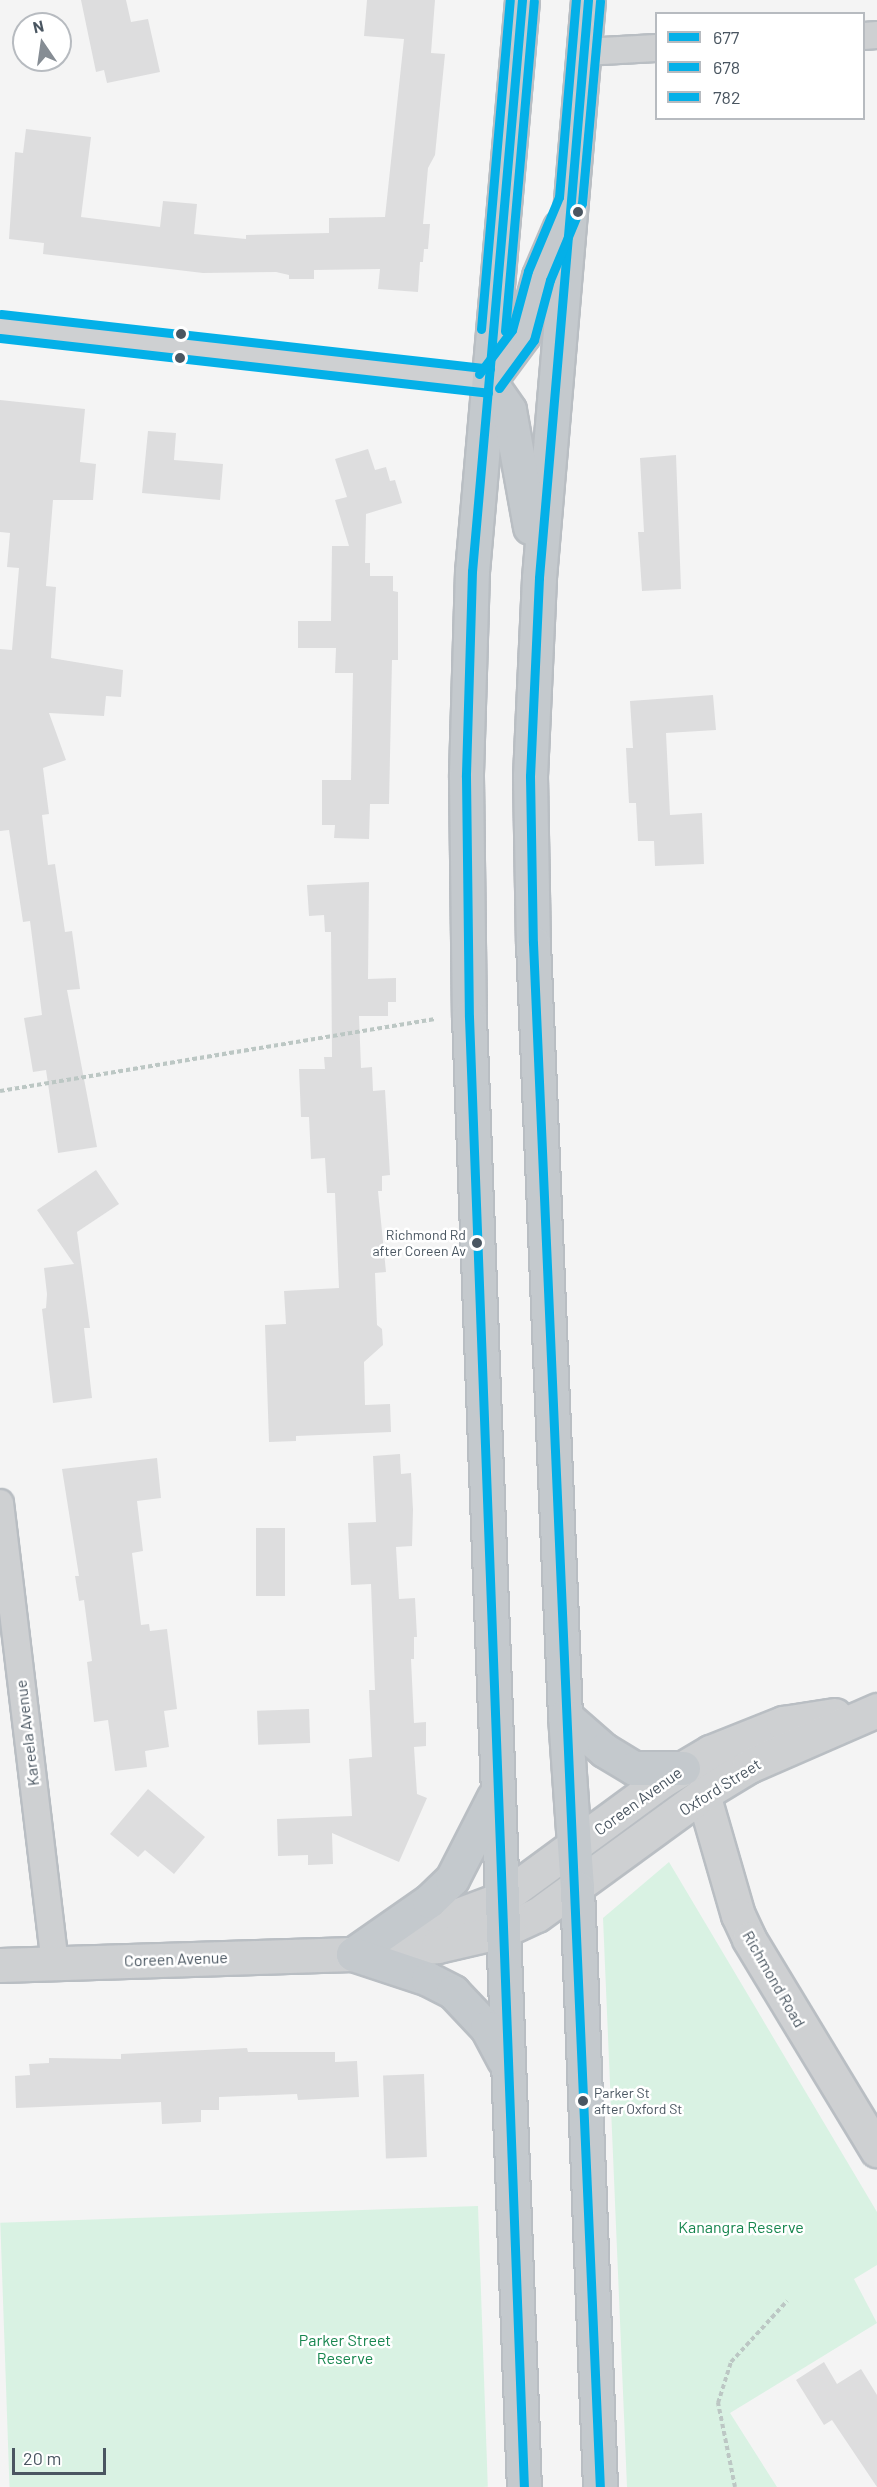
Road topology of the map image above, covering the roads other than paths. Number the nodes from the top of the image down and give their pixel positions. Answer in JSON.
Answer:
{"nodes":[{"id":1,"x":522,"y":0,"type":"edge"},
{"id":2,"x":588,"y":0,"type":"edge"},
{"id":3,"x":655,"y":48,"type":"edge"},
{"id":4,"x":584,"y":52,"type":"junction"},
{"id":5,"x":571,"y":200,"type":"junction"},
{"id":6,"x":0,"y":326,"type":"edge"},
{"id":7,"x":489,"y":381,"type":"junction"},
{"id":8,"x":539,"y":578,"type":"junction"},
{"id":9,"x":0,"y":1503,"type":"edge"},
{"id":10,"x":873,"y":1710,"type":"edge"},
{"id":11,"x":565,"y":1716,"type":"junction"},
{"id":12,"x":683,"y":1768,"type":"junction"},
{"id":13,"x":497,"y":1792,"type":"junction"},
{"id":14,"x":703,"y":1794,"type":"junction"},
{"id":15,"x":573,"y":1848,"type":"junction"},
{"id":16,"x":577,"y":1888,"type":"junction"},
{"id":17,"x":501,"y":1915,"type":"junction"},
{"id":18,"x":353,"y":1954,"type":"junction"},
{"id":19,"x":55,"y":1963,"type":"junction"},
{"id":20,"x":0,"y":1965,"type":"edge"},
{"id":21,"x":507,"y":2070,"type":"junction"},
{"id":22,"x":877,"y":2150,"type":"edge"},
{"id":23,"x":525,"y":2487,"type":"edge"},
{"id":24,"x":600,"y":2487,"type":"edge"}],
"edges":[{"from":1,"to":7,"type":"highway"},
{"from":2,"to":4,"type":"highway"},
{"from":3,"to":4,"type":"street"},
{"from":4,"to":5,"type":"highway"},
{"from":5,"to":7,"type":"highway"},
{"from":5,"to":8,"type":"highway"},
{"from":6,"to":7,"type":"street"},
{"from":7,"to":8,"type":"highway"},
{"from":7,"to":13,"type":"highway"},
{"from":8,"to":11,"type":"highway"},
{"from":9,"to":19,"type":"street","name":"Kareela Avenue"},
{"from":10,"to":12,"type":"street","name":"Coreen Avenue"},
{"from":10,"to":14,"type":"street","name":"Oxford Street"},
{"from":11,"to":12,"type":"highway"},
{"from":11,"to":15,"type":"highway"},
{"from":12,"to":15,"type":"street","name":"Coreen Avenue"},
{"from":13,"to":17,"type":"highway"},
{"from":13,"to":18,"type":"highway"},
{"from":14,"to":16,"type":"street","name":"Oxford Street"},
{"from":14,"to":22,"type":"street","name":"Richmond Road"},
{"from":15,"to":16,"type":"highway"},
{"from":15,"to":17,"type":"street","name":"Coreen Avenue"},
{"from":16,"to":17,"type":"street","name":"Coreen Avenue"},
{"from":16,"to":24,"type":"highway"},
{"from":17,"to":18,"type":"street","name":"Coreen Avenue"},
{"from":17,"to":21,"type":"highway"},
{"from":18,"to":19,"type":"street","name":"Coreen Avenue"},
{"from":18,"to":21,"type":"highway"},
{"from":19,"to":20,"type":"street","name":"Coreen Avenue"},
{"from":21,"to":23,"type":"highway"}]}
